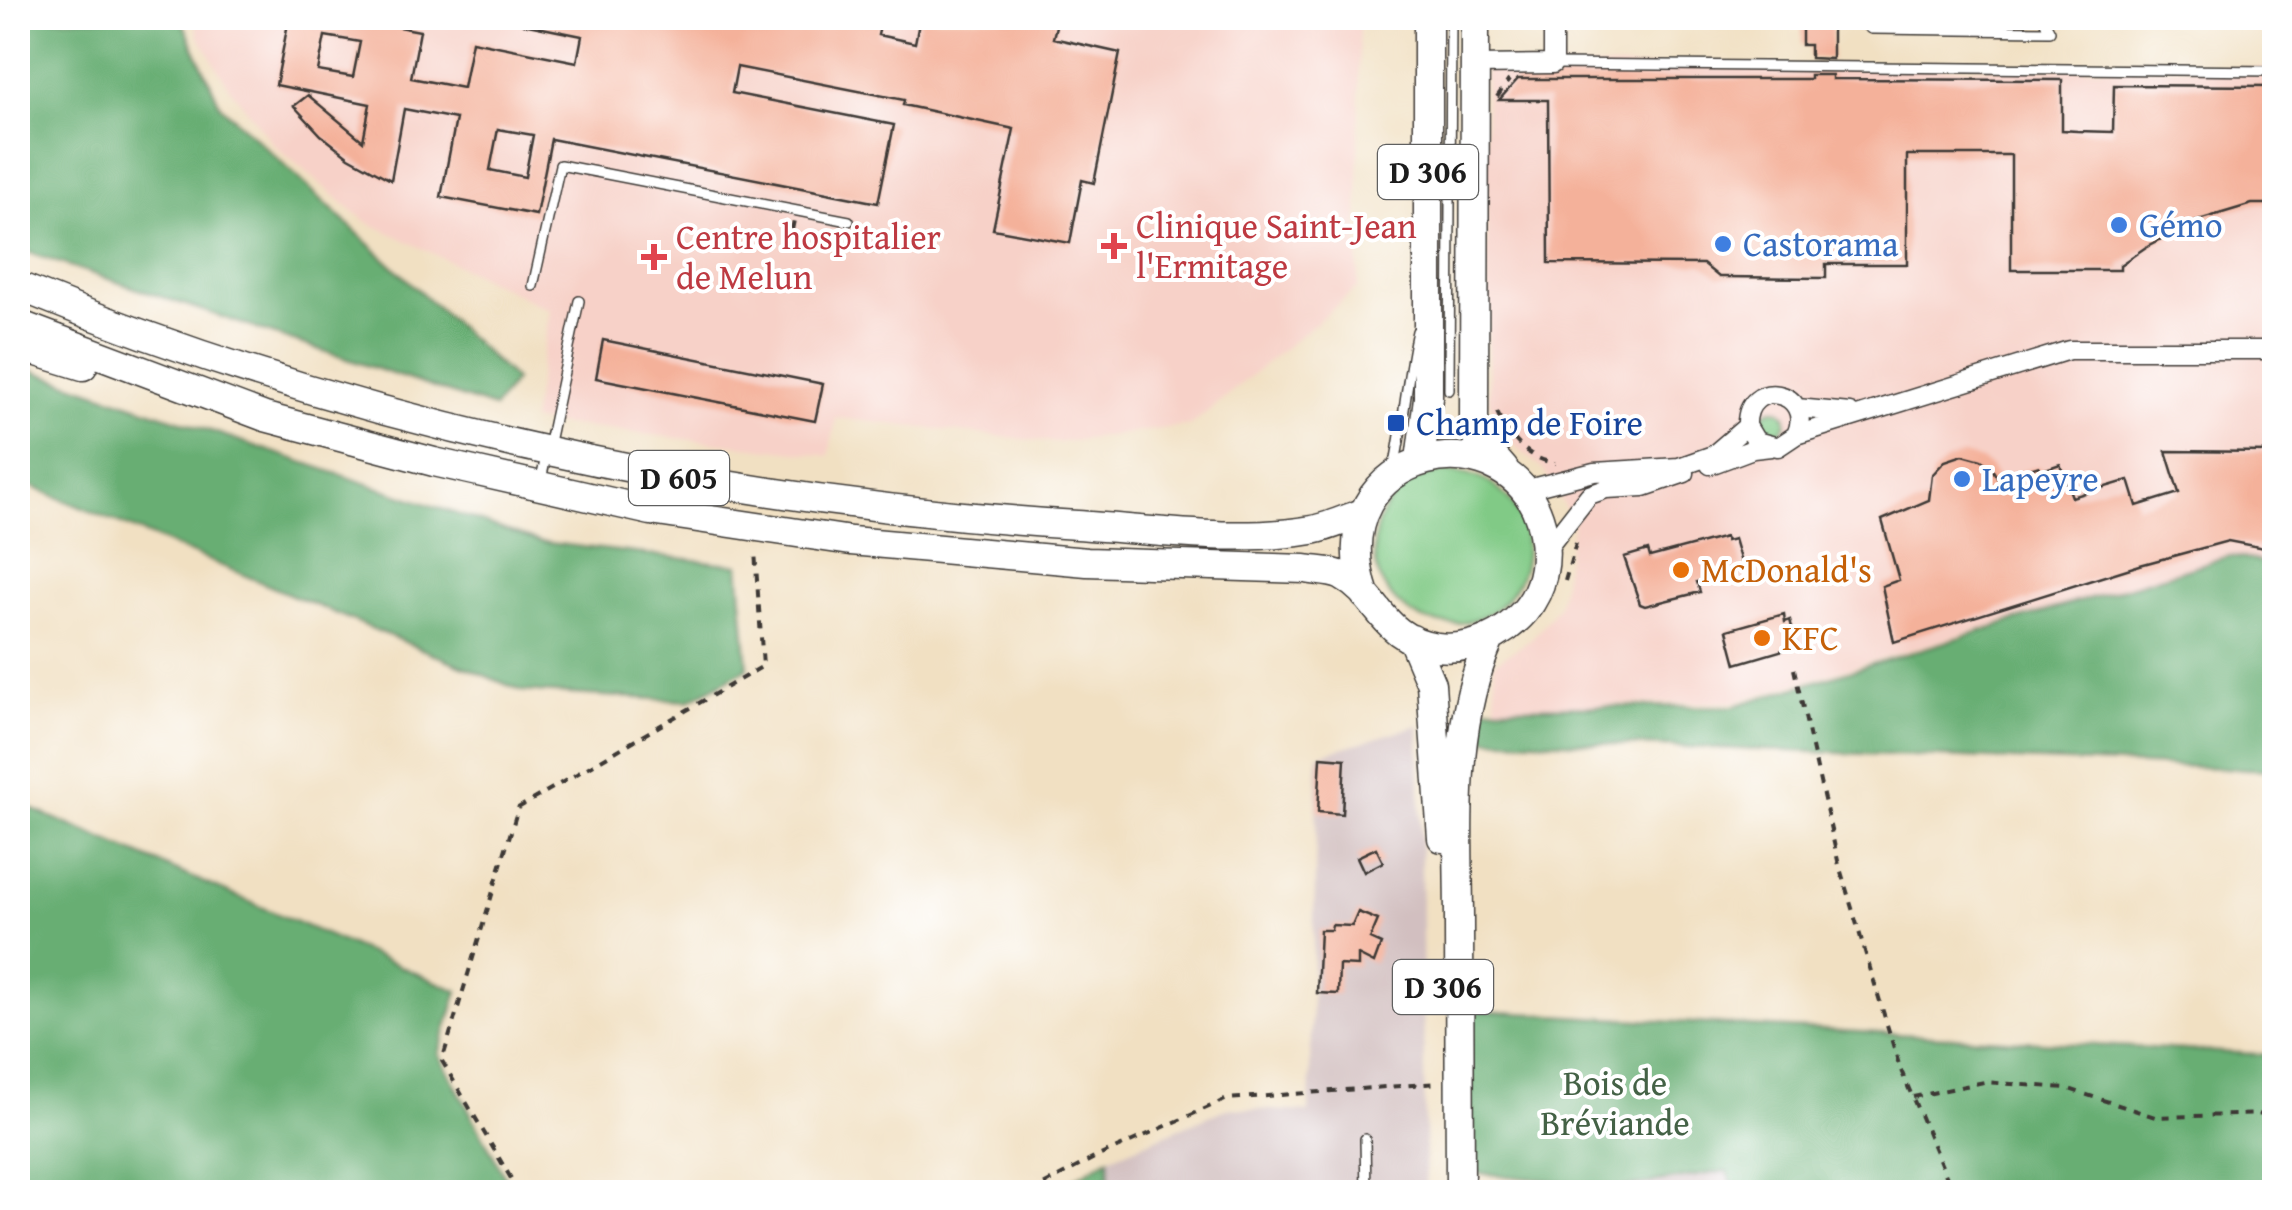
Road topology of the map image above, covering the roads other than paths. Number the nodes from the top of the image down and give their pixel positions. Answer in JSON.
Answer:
{"nodes":[{"id":1,"x":1428,"y":18,"type":"edge"},
{"id":2,"x":1451,"y":18,"type":"edge"},
{"id":3,"x":1476,"y":18,"type":"edge"},
{"id":4,"x":1553,"y":18,"type":"edge"},
{"id":5,"x":1856,"y":18,"type":"edge"},
{"id":6,"x":1911,"y":18,"type":"edge"},
{"id":7,"x":2043,"y":18,"type":"edge"},
{"id":8,"x":1902,"y":30,"type":"junction"},
{"id":9,"x":1553,"y":64,"type":"junction"},
{"id":10,"x":1475,"y":66,"type":"junction"},
{"id":11,"x":2274,"y":71,"type":"edge"},
{"id":12,"x":848,"y":221,"type":"dead end"},
{"id":13,"x":1427,"y":279,"type":"junction"},
{"id":14,"x":18,"y":286,"type":"edge"},
{"id":15,"x":533,"y":286,"type":"dead end"},
{"id":16,"x":579,"y":301,"type":"dead end"},
{"id":17,"x":18,"y":324,"type":"edge"},
{"id":18,"x":18,"y":346,"type":"edge"},
{"id":19,"x":2274,"y":350,"type":"edge"},
{"id":20,"x":1449,"y":390,"type":"dead end"},
{"id":21,"x":244,"y":408,"type":"junction"},
{"id":22,"x":1797,"y":408,"type":"junction"},
{"id":23,"x":1880,"y":409,"type":"junction"},
{"id":24,"x":1748,"y":426,"type":"junction"},
{"id":25,"x":1796,"y":435,"type":"junction"},
{"id":26,"x":1771,"y":447,"type":"junction"},
{"id":27,"x":548,"y":451,"type":"junction"},
{"id":28,"x":1420,"y":460,"type":"junction"},
{"id":29,"x":1392,"y":475,"type":"junction"},
{"id":30,"x":1518,"y":484,"type":"junction"},
{"id":31,"x":539,"y":487,"type":"junction"},
{"id":32,"x":1362,"y":514,"type":"junction"},
{"id":33,"x":1546,"y":550,"type":"junction"},
{"id":34,"x":1364,"y":595,"type":"junction"},
{"id":35,"x":1412,"y":639,"type":"junction"},
{"id":36,"x":1490,"y":639,"type":"junction"},
{"id":37,"x":1450,"y":782,"type":"junction"},
{"id":38,"x":1365,"y":1139,"type":"dead end"},
{"id":39,"x":1366,"y":1192,"type":"edge"},
{"id":40,"x":1444,"y":1192,"type":"edge"},
{"id":41,"x":1460,"y":1192,"type":"edge"}],
"edges":[{"from":1,"to":13,"type":"main road","number":"D 306"},
{"from":2,"to":20,"type":"lane"},
{"from":3,"to":10,"type":"main road","number":"D 306"},
{"from":4,"to":9,"type":"street"},
{"from":5,"to":8,"type":"lane"},
{"from":6,"to":8,"type":"lane"},
{"from":7,"to":8,"type":"lane"},
{"from":9,"to":10,"type":"street"},
{"from":9,"to":11,"type":"lane"},
{"from":10,"to":30,"type":"main road","number":"D 306"},
{"from":12,"to":15,"type":"lane"},
{"from":13,"to":28,"type":"main road","number":"D 306"},
{"from":13,"to":29,"type":"lane"},
{"from":14,"to":27,"type":"main road","number":"D 605"},
{"from":16,"to":27,"type":"lane"},
{"from":17,"to":21,"type":"main road","number":"D 605"},
{"from":18,"to":21,"type":"main road"},
{"from":19,"to":23,"type":"street"},
{"from":21,"to":31,"type":"main road","number":"D 605"},
{"from":22,"to":23,"type":"street"},
{"from":22,"to":24,"type":"street"},
{"from":22,"to":25,"type":"street"},
{"from":23,"to":25,"type":"street"},
{"from":24,"to":26,"type":"street"},
{"from":24,"to":30,"type":"street"},
{"from":25,"to":26,"type":"street"},
{"from":26,"to":33,"type":"street"},
{"from":27,"to":31,"type":"lane"},
{"from":27,"to":32,"type":"main road","number":"D 605"},
{"from":28,"to":29,"type":"main road"},
{"from":28,"to":30,"type":"main road"},
{"from":29,"to":32,"type":"main road"},
{"from":30,"to":33,"type":"main road"},
{"from":31,"to":34,"type":"main road","number":"D 605"},
{"from":32,"to":34,"type":"main road"},
{"from":33,"to":36,"type":"main road"},
{"from":34,"to":35,"type":"main road"},
{"from":35,"to":36,"type":"main road"},
{"from":35,"to":37,"type":"main road","number":"D 306"},
{"from":36,"to":37,"type":"main road","number":"D 306"},
{"from":37,"to":40,"type":"main road","number":"D 306"},
{"from":37,"to":41,"type":"main road","number":"D 306"},
{"from":38,"to":39,"type":"lane"}]}
